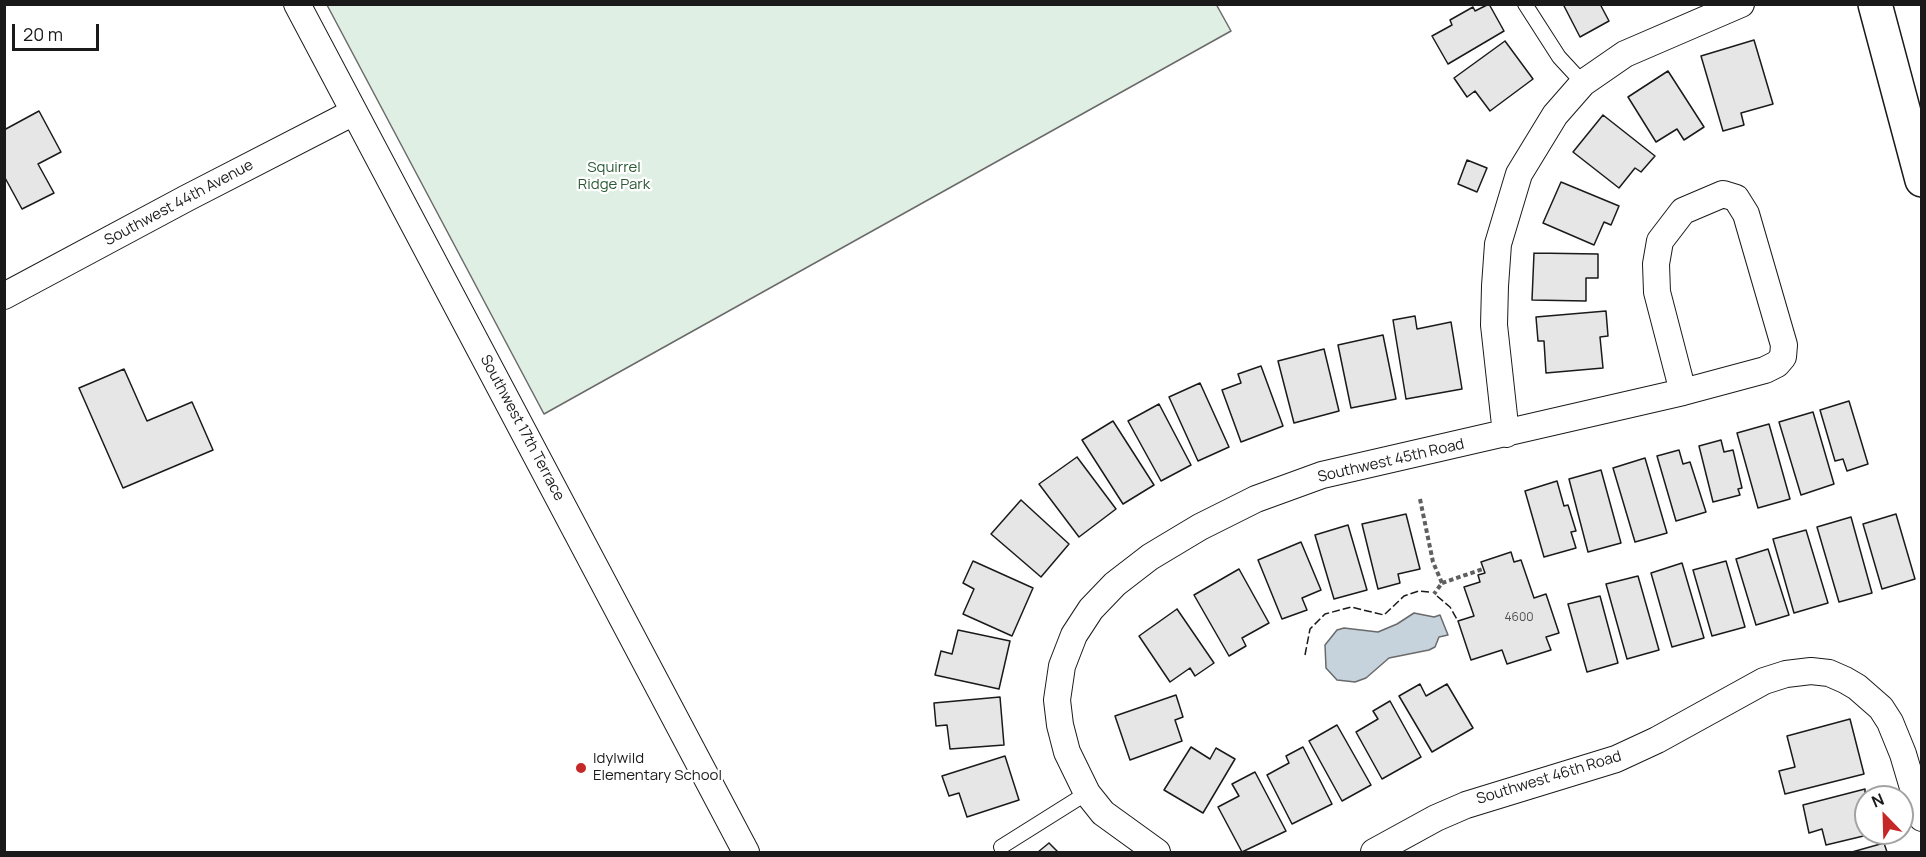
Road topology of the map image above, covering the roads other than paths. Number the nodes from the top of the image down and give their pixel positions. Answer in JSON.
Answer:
{"nodes":[{"id":1,"x":297,"y":4,"type":"edge"},
{"id":2,"x":1525,"y":4,"type":"edge"},
{"id":3,"x":1741,"y":4,"type":"edge"},
{"id":4,"x":1875,"y":4,"type":"edge"},
{"id":5,"x":1583,"y":83,"type":"junction"},
{"id":6,"x":354,"y":112,"type":"junction"},
{"id":7,"x":1922,"y":180,"type":"edge"},
{"id":8,"x":4,"y":296,"type":"edge"},
{"id":9,"x":1683,"y":392,"type":"junction"},
{"id":10,"x":1506,"y":434,"type":"junction"},
{"id":11,"x":1087,"y":793,"type":"junction"},
{"id":12,"x":1922,"y":818,"type":"edge"},
{"id":13,"x":1001,"y":847,"type":"dead end"},
{"id":14,"x":746,"y":852,"type":"edge"},
{"id":15,"x":1157,"y":852,"type":"edge"},
{"id":16,"x":1374,"y":852,"type":"edge"}],
"edges":[{"from":1,"to":6,"type":"street","name":"Southwest 17th Terrace"},
{"from":2,"to":5,"type":"lane"},
{"from":3,"to":5,"type":"street"},
{"from":4,"to":7,"type":"main road"},
{"from":5,"to":10,"type":"street"},
{"from":6,"to":8,"type":"street","name":"Southwest 44th Avenue"},
{"from":6,"to":14,"type":"street","name":"Southwest 17th Terrace"},
{"from":9,"to":9,"type":"street","name":"Southwest 45th Road"},
{"from":9,"to":10,"type":"street","name":"Southwest 45th Road"},
{"from":10,"to":11,"type":"street","name":"Southwest 45th Road"},
{"from":11,"to":13,"type":"lane"},
{"from":11,"to":15,"type":"street","name":"Southwest 45th Road"},
{"from":12,"to":16,"type":"street","name":"Southwest 46th Road"}]}
